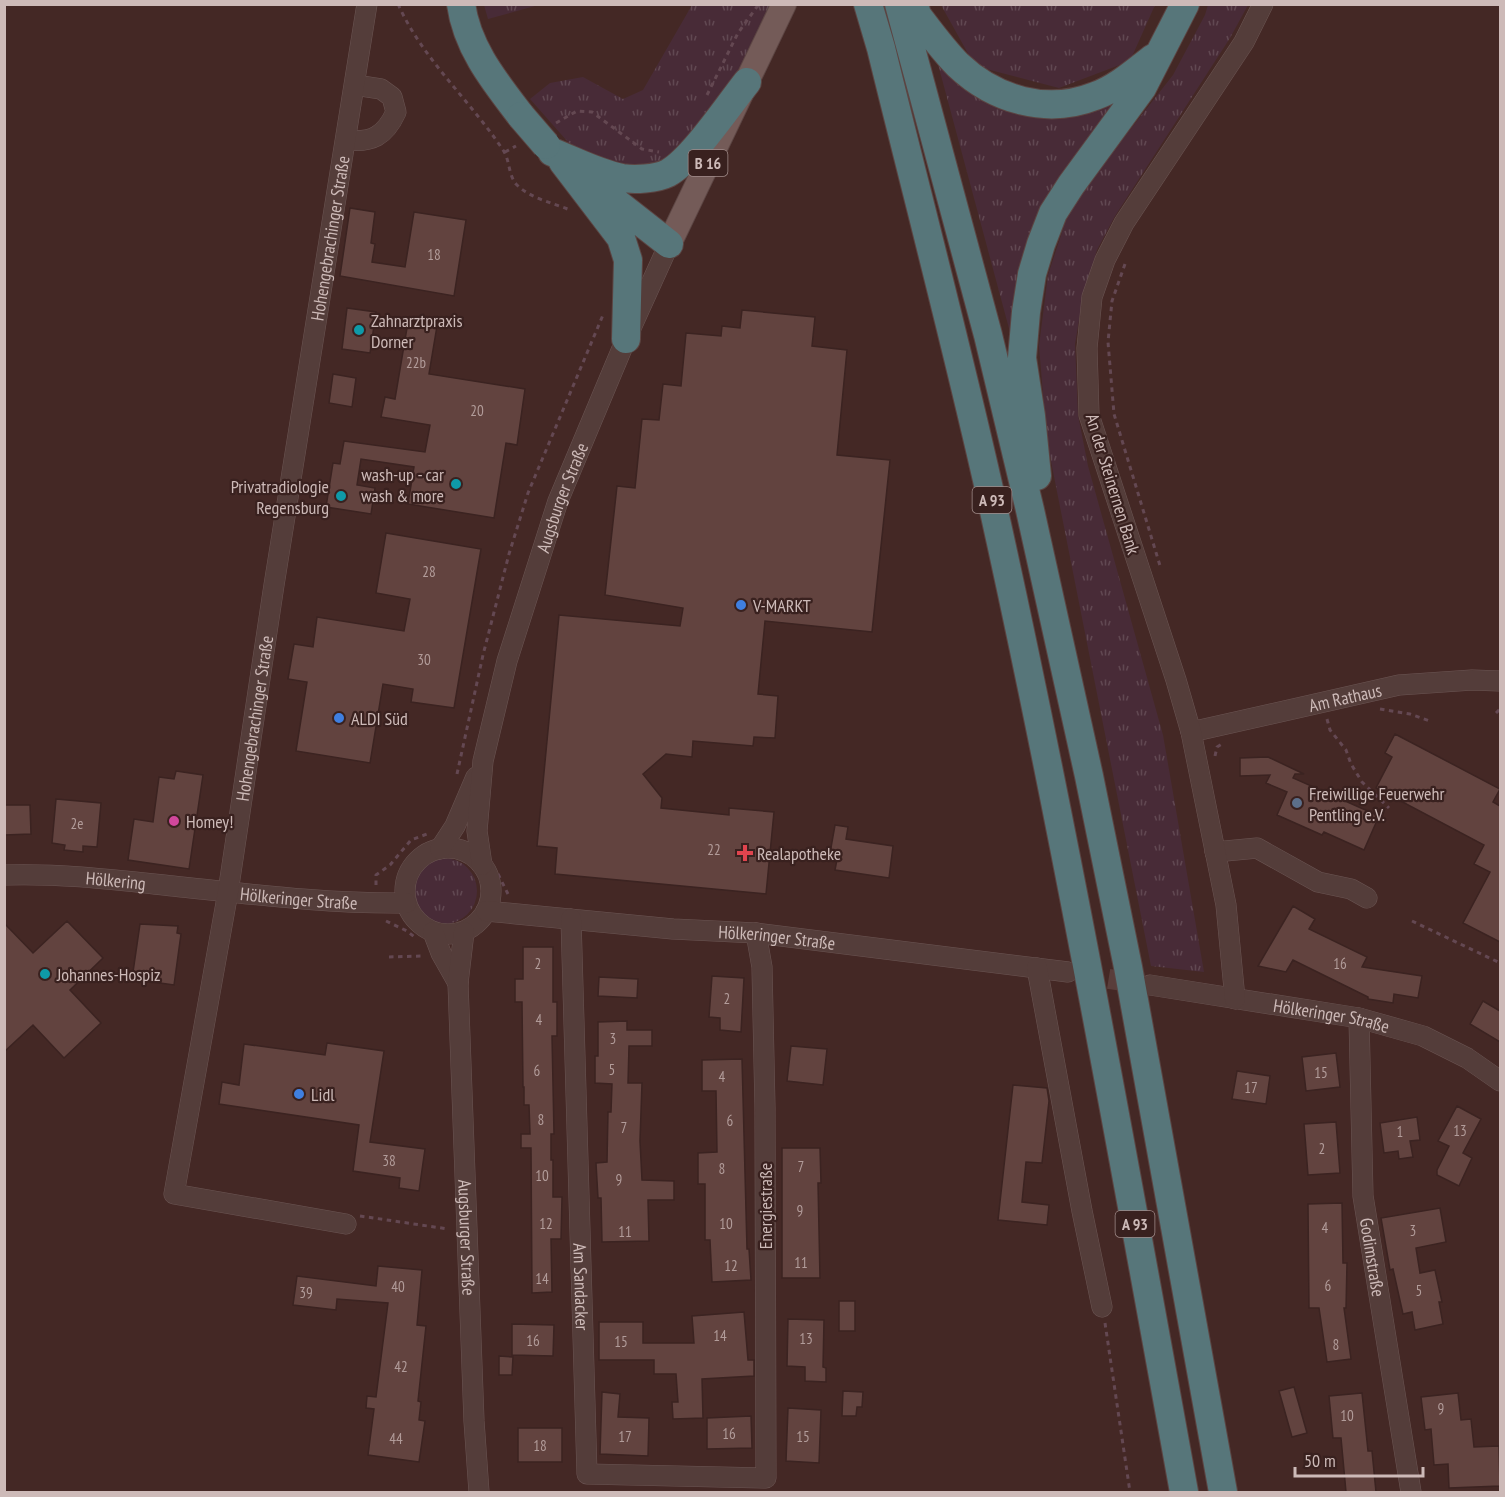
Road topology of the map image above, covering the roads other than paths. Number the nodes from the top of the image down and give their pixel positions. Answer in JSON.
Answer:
{"nodes":[{"id":1,"x":367,"y":4,"type":"edge"},
{"id":2,"x":461,"y":4,"type":"edge"},
{"id":3,"x":784,"y":4,"type":"edge"},
{"id":4,"x":853,"y":4,"type":"edge"},
{"id":5,"x":868,"y":4,"type":"edge"},
{"id":6,"x":899,"y":4,"type":"edge"},
{"id":7,"x":914,"y":4,"type":"edge"},
{"id":8,"x":1185,"y":4,"type":"edge"},
{"id":9,"x":1263,"y":4,"type":"edge"},
{"id":10,"x":880,"y":48,"type":"junction"},
{"id":11,"x":1160,"y":53,"type":"junction"},
{"id":12,"x":747,"y":82,"type":"junction"},
{"id":13,"x":355,"y":85,"type":"junction"},
{"id":14,"x":346,"y":140,"type":"junction"},
{"id":15,"x":544,"y":140,"type":"junction"},
{"id":16,"x":669,"y":244,"type":"junction"},
{"id":17,"x":626,"y":339,"type":"junction"},
{"id":18,"x":1030,"y":510,"type":"junction"},
{"id":19,"x":1500,"y":681,"type":"edge"},
{"id":20,"x":1191,"y":732,"type":"junction"},
{"id":21,"x":483,"y":761,"type":"junction"},
{"id":22,"x":435,"y":841,"type":"junction"},
{"id":23,"x":1215,"y":852,"type":"junction"},
{"id":24,"x":482,"y":865,"type":"junction"},
{"id":25,"x":4,"y":875,"type":"edge"},
{"id":26,"x":228,"y":892,"type":"junction"},
{"id":27,"x":1367,"y":898,"type":"dead end"},
{"id":28,"x":406,"y":903,"type":"junction"},
{"id":29,"x":486,"y":911,"type":"junction"},
{"id":30,"x":571,"y":919,"type":"junction"},
{"id":31,"x":464,"y":932,"type":"junction"},
{"id":32,"x":756,"y":933,"type":"junction"},
{"id":33,"x":427,"y":941,"type":"junction"},
{"id":34,"x":1037,"y":968,"type":"junction"},
{"id":35,"x":1068,"y":972,"type":"tunnel mouth"},
{"id":36,"x":458,"y":983,"type":"junction"},
{"id":37,"x":1150,"y":985,"type":"tunnel mouth"},
{"id":38,"x":1235,"y":999,"type":"junction"},
{"id":39,"x":1359,"y":1018,"type":"junction"},
{"id":40,"x":1500,"y":1082,"type":"edge"},
{"id":41,"x":346,"y":1224,"type":"road end"},
{"id":42,"x":1102,"y":1307,"type":"road end"},
{"id":43,"x":766,"y":1478,"type":"joint"},
{"id":44,"x":479,"y":1492,"type":"edge"},
{"id":45,"x":1184,"y":1492,"type":"edge"},
{"id":46,"x":1223,"y":1492,"type":"edge"},
{"id":47,"x":1411,"y":1492,"type":"edge"}],
"edges":[{"from":1,"to":13,"type":"street","name":"Hohengebrachinger Straße"},
{"from":2,"to":15,"type":"highway"},
{"from":3,"to":12,"type":"main road","number":"B 16"},
{"from":4,"to":10,"type":"highway"},
{"from":5,"to":10,"type":"highway","number":"A 93"},
{"from":6,"to":18,"type":"highway","number":"A 93"},
{"from":7,"to":11,"type":"highway"},
{"from":8,"to":11,"type":"highway"},
{"from":9,"to":20,"type":"street","name":"An der Steinernen Bank"},
{"from":10,"to":45,"type":"highway","number":"A 93"},
{"from":11,"to":18,"type":"highway"},
{"from":12,"to":15,"type":"highway"},
{"from":12,"to":16,"type":"main road","number":"B 16"},
{"from":13,"to":14,"type":"street","name":"Hohengebrachinger Straße"},
{"from":13,"to":14,"type":"street","name":"Hohengebrachinger Straße"},
{"from":14,"to":26,"type":"street","name":"Hohengebrachinger Straße"},
{"from":15,"to":16,"type":"highway"},
{"from":15,"to":17,"type":"highway"},
{"from":16,"to":17,"type":"street","name":"Augsburger Straße"},
{"from":17,"to":21,"type":"street","name":"Augsburger Straße"},
{"from":18,"to":46,"type":"highway","number":"A 93"},
{"from":19,"to":20,"type":"street","name":"Am Rathaus"},
{"from":20,"to":23,"type":"street","name":"An der Steinernen Bank"},
{"from":21,"to":22,"type":"street","name":"Augsburger Straße"},
{"from":21,"to":24,"type":"street","name":"Augsburger Straße"},
{"from":22,"to":24,"type":"street"},
{"from":22,"to":28,"type":"street"},
{"from":23,"to":27,"type":"street"},
{"from":23,"to":38,"type":"street","name":"An der Steinernen Bank"},
{"from":24,"to":29,"type":"street"},
{"from":25,"to":26,"type":"street","name":"Hölkering"},
{"from":26,"to":28,"type":"street","name":"Hölkeringer Straße"},
{"from":26,"to":41,"type":"street","name":"Hohengebrachinger Straße"},
{"from":28,"to":33,"type":"street"},
{"from":29,"to":30,"type":"street","name":"Hölkeringer Straße"},
{"from":29,"to":31,"type":"street"},
{"from":30,"to":32,"type":"street","name":"Hölkeringer Straße"},
{"from":30,"to":43,"type":"street","name":"Am Sandacker"},
{"from":31,"to":33,"type":"street"},
{"from":31,"to":36,"type":"street","name":"Augsburger Straße"},
{"from":32,"to":34,"type":"street","name":"Hölkeringer Straße"},
{"from":32,"to":43,"type":"street","name":"Energiestraße"},
{"from":33,"to":36,"type":"street","name":"Augsburger Straße"},
{"from":34,"to":35,"type":"street","name":"Hölkeringer Straße"},
{"from":34,"to":42,"type":"street"},
{"from":36,"to":44,"type":"street","name":"Augsburger Straße"},
{"from":37,"to":38,"type":"street","name":"Hölkeringer Straße"},
{"from":38,"to":39,"type":"street","name":"Hölkeringer Straße"},
{"from":39,"to":40,"type":"street","name":"Hölkeringer Straße"},
{"from":39,"to":47,"type":"street","name":"Godimstraße"}]}
